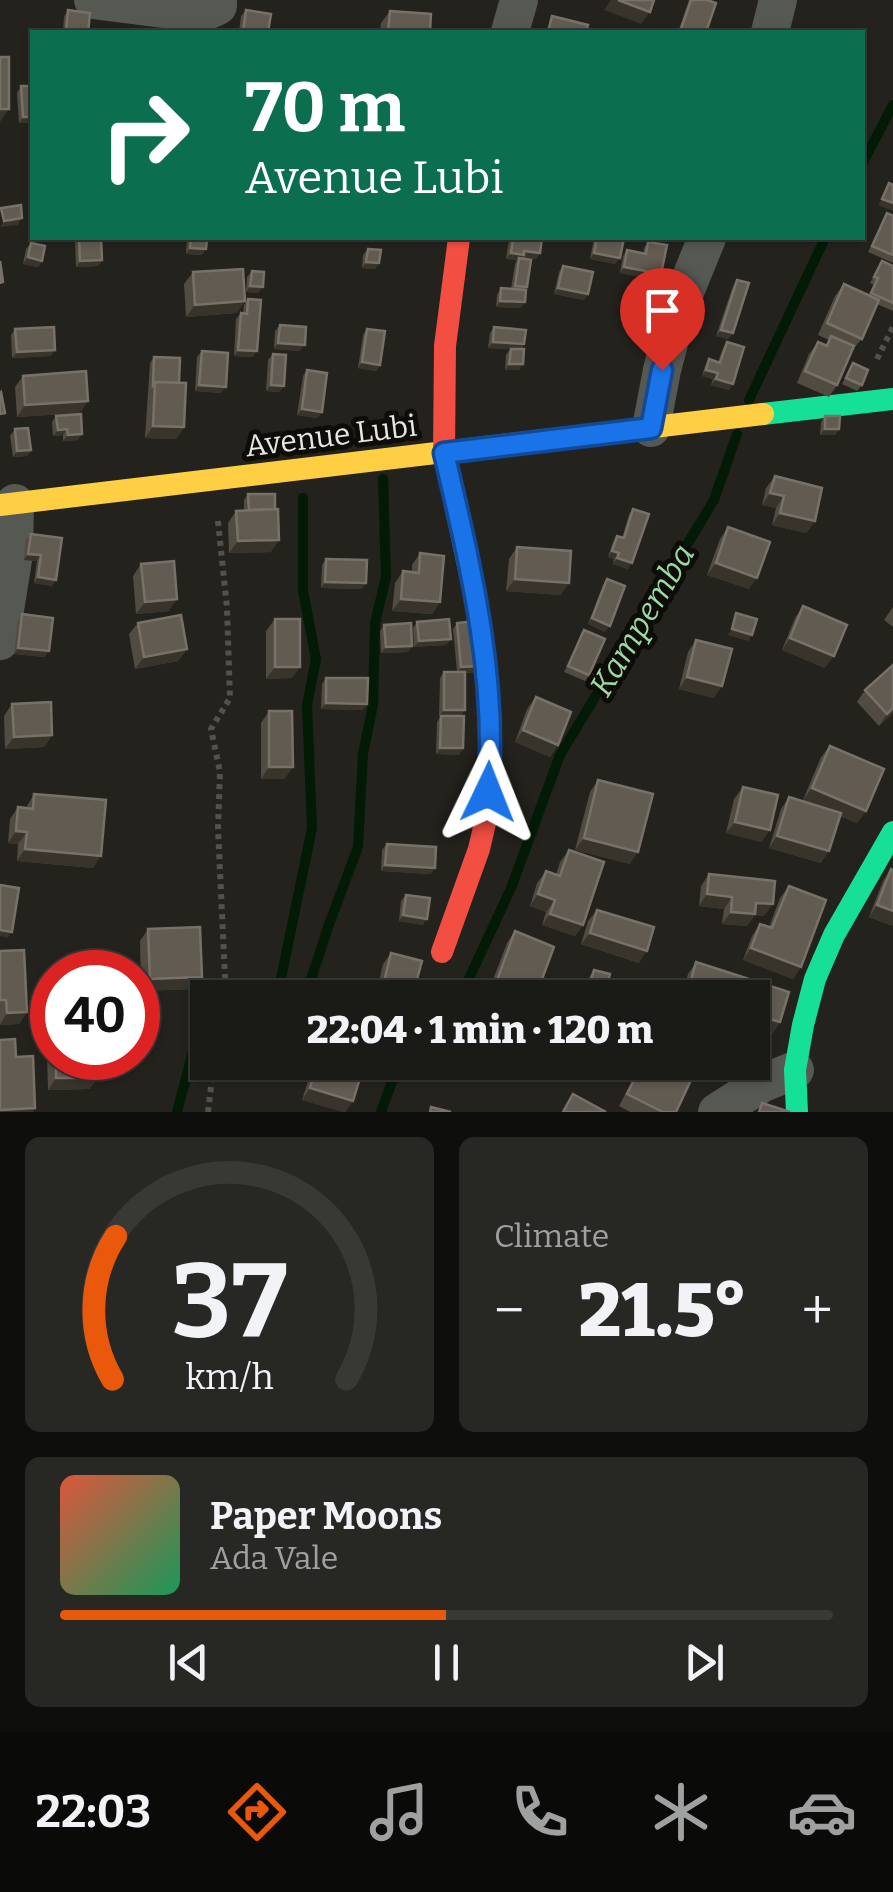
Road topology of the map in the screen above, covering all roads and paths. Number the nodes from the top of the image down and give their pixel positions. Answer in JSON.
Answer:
{"nodes":[{"id":1,"x":93,"y":0,"type":"edge"},
{"id":2,"x":218,"y":0,"type":"edge"},
{"id":3,"x":520,"y":0,"type":"edge"},
{"id":4,"x":778,"y":0,"type":"edge"},
{"id":5,"x":511,"y":30,"type":"edge"},
{"id":6,"x":770,"y":30,"type":"edge"},
{"id":7,"x":459,"y":240,"type":"edge"},
{"id":8,"x":706,"y":240,"type":"edge"},
{"id":9,"x":893,"y":399,"type":"edge"},
{"id":10,"x":651,"y":428,"type":"junction"},
{"id":11,"x":444,"y":453,"type":"junction"},
{"id":12,"x":216,"y":480,"type":"junction"},
{"id":13,"x":8,"y":504,"type":"edge"},
{"id":14,"x":0,"y":641,"type":"edge"},
{"id":15,"x":893,"y":832,"type":"edge"},
{"id":16,"x":442,"y":952,"type":"dead end"},
{"id":17,"x":225,"y":980,"type":"edge"},
{"id":18,"x":795,"y":1070,"type":"junction"},
{"id":19,"x":212,"y":1080,"type":"edge"},
{"id":20,"x":208,"y":1112,"type":"edge"},
{"id":21,"x":718,"y":1112,"type":"edge"},
{"id":22,"x":797,"y":1112,"type":"edge"}],
"edges":[{"from":1,"to":2,"type":"street"},
{"from":3,"to":5,"type":"street"},
{"from":4,"to":6,"type":"street"},
{"from":7,"to":11,"type":"street"},
{"from":8,"to":10,"type":"street"},
{"from":9,"to":10,"type":"street","name":"Avenue Lubi"},
{"from":10,"to":11,"type":"street","name":"Avenue Lubi"},
{"from":11,"to":12,"type":"street","name":"Avenue Lubi"},
{"from":11,"to":16,"type":"street"},
{"from":12,"to":13,"type":"street","name":"Avenue Lubi"},
{"from":12,"to":17,"type":"path"},
{"from":13,"to":14,"type":"street"},
{"from":15,"to":18,"type":"street"},
{"from":18,"to":21,"type":"street"},
{"from":18,"to":22,"type":"street"},
{"from":19,"to":20,"type":"path"}]}
